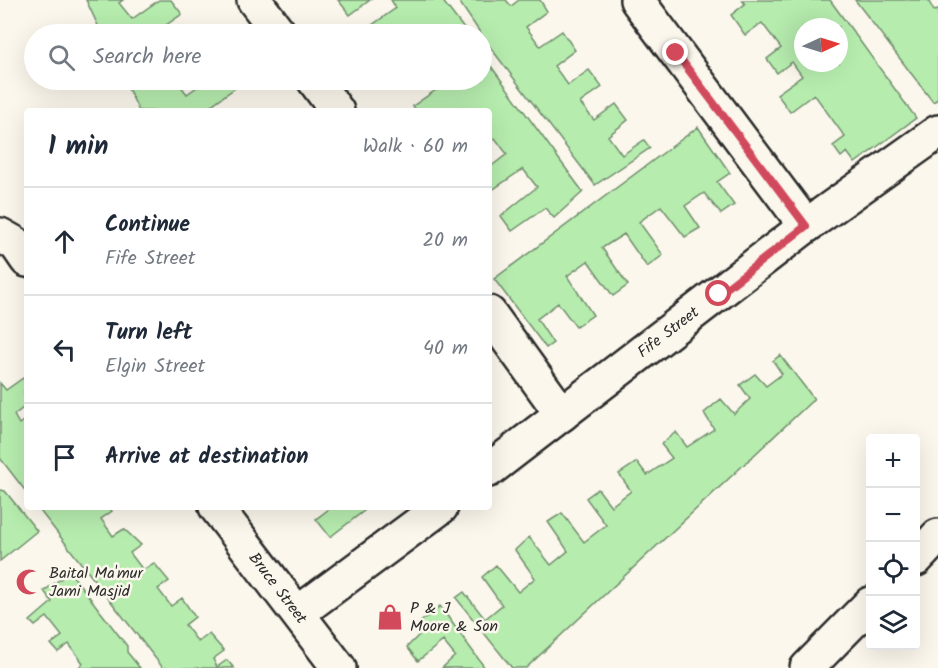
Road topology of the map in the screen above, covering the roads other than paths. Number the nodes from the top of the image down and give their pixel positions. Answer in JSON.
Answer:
{"nodes":[{"id":1,"x":254,"y":0,"type":"edge"},
{"id":2,"x":637,"y":0,"type":"edge"},
{"id":3,"x":272,"y":24,"type":"edge"},
{"id":4,"x":321,"y":90,"type":"edge"},
{"id":5,"x":335,"y":108,"type":"edge"},
{"id":6,"x":938,"y":132,"type":"edge"},
{"id":7,"x":806,"y":226,"type":"junction"},
{"id":8,"x":0,"y":235,"type":"edge"},
{"id":9,"x":24,"y":256,"type":"edge"},
{"id":10,"x":492,"y":317,"type":"edge"},
{"id":11,"x":562,"y":414,"type":"junction"},
{"id":12,"x":492,"y":469,"type":"edge"},
{"id":13,"x":218,"y":510,"type":"edge"},
{"id":14,"x":437,"y":510,"type":"edge"},
{"id":15,"x":938,"y":536,"type":"edge"},
{"id":16,"x":920,"y":554,"type":"edge"},
{"id":17,"x":866,"y":608,"type":"edge"},
{"id":18,"x":298,"y":613,"type":"junction"},
{"id":19,"x":814,"y":666,"type":"edge"},
{"id":20,"x":339,"y":668,"type":"edge"}],
"edges":[{"from":1,"to":3,"type":"street"},
{"from":2,"to":7,"type":"street"},
{"from":4,"to":5,"type":"street"},
{"from":6,"to":7,"type":"street","name":"Fife Street"},
{"from":7,"to":11,"type":"street","name":"Fife Street"},
{"from":8,"to":9,"type":"street"},
{"from":10,"to":11,"type":"street"},
{"from":11,"to":12,"type":"street","name":"Fife Street"},
{"from":13,"to":18,"type":"street","name":"Bruce Street"},
{"from":14,"to":18,"type":"street"},
{"from":15,"to":16,"type":"street"},
{"from":17,"to":19,"type":"street"},
{"from":18,"to":20,"type":"street","name":"Bruce Street"}]}
